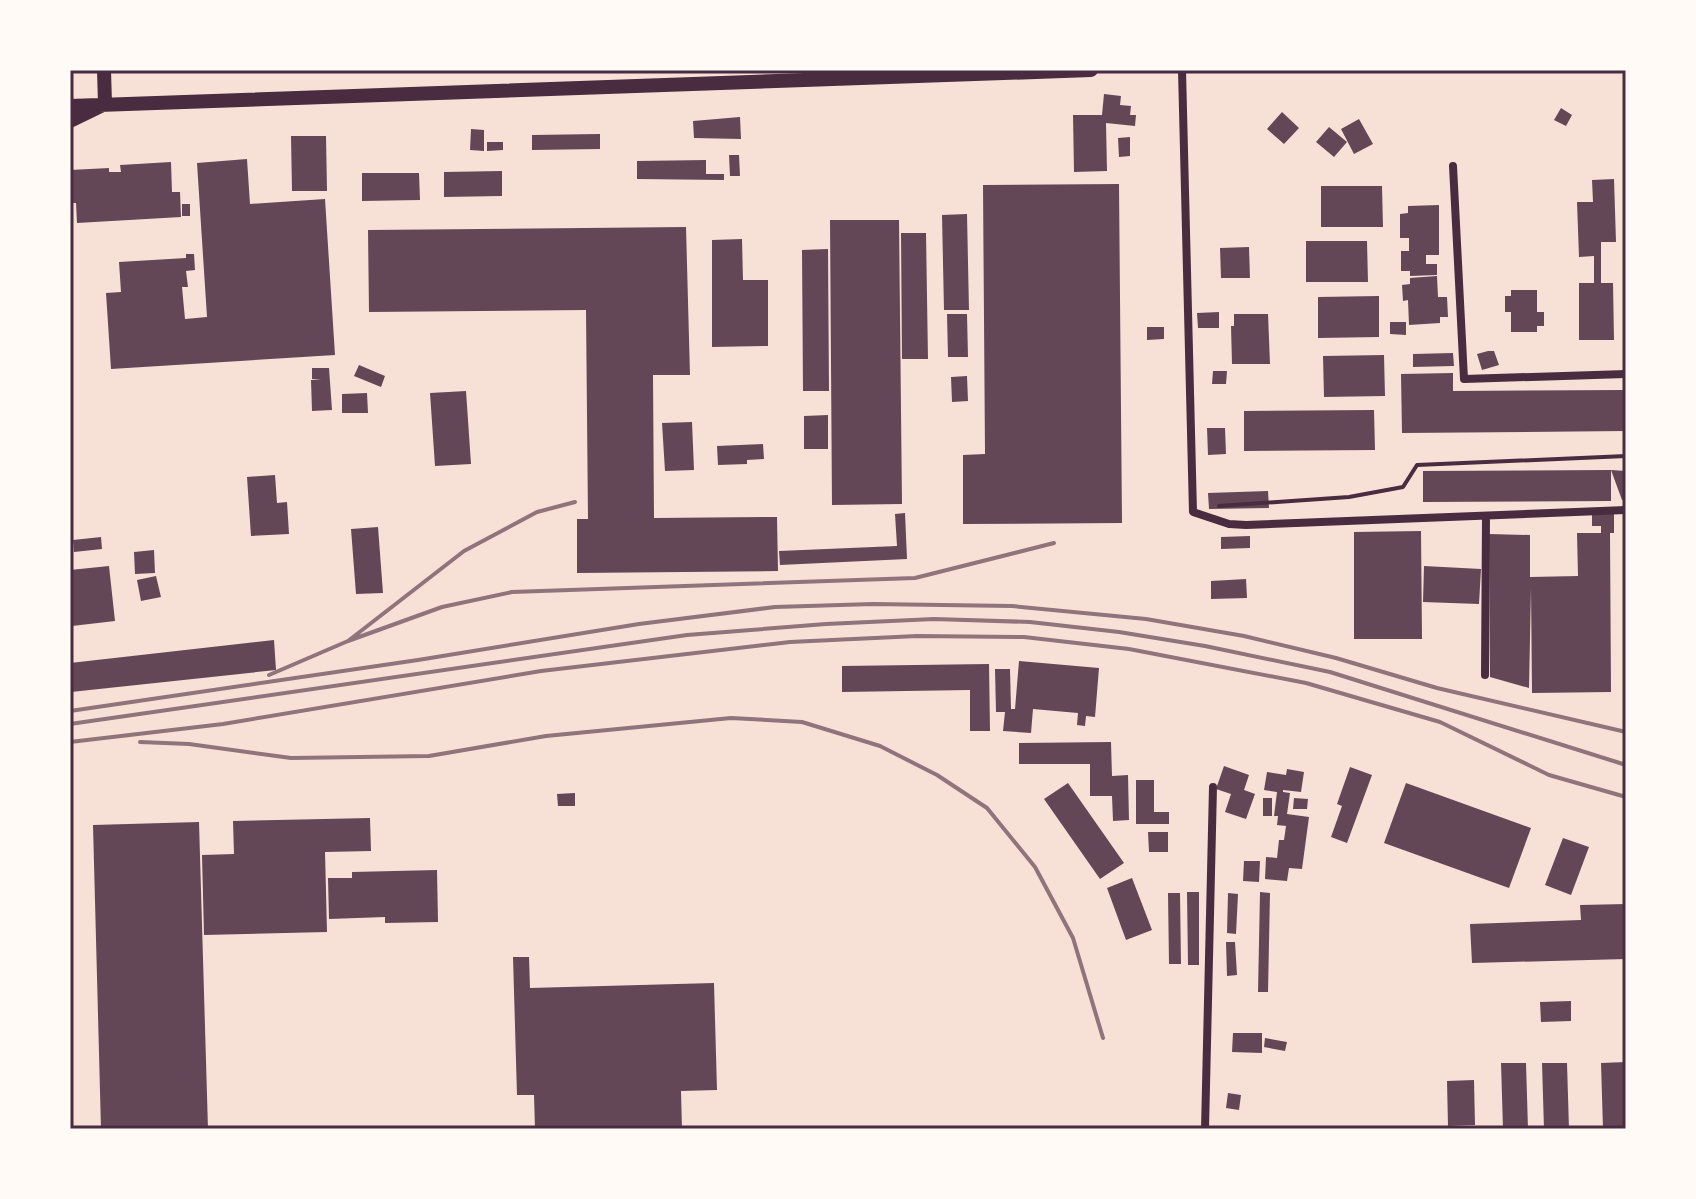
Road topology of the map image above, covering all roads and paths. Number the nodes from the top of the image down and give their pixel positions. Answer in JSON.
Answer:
{"nodes":[{"id":1,"x":104,"y":70,"type":"edge"},
{"id":2,"x":1091,"y":70,"type":"edge"},
{"id":3,"x":1182,"y":70,"type":"edge"},
{"id":4,"x":105,"y":104,"type":"junction"},
{"id":5,"x":70,"y":106,"type":"edge"},
{"id":6,"x":70,"y":121,"type":"edge"},
{"id":7,"x":1453,"y":166,"type":"dead end"},
{"id":8,"x":1626,"y":374,"type":"edge"},
{"id":9,"x":1626,"y":456,"type":"edge"},
{"id":10,"x":1219,"y":506,"type":"dead end"},
{"id":11,"x":1626,"y":510,"type":"edge"},
{"id":12,"x":1486,"y":516,"type":"junction"},
{"id":13,"x":1485,"y":675,"type":"dead end"},
{"id":14,"x":1213,"y":787,"type":"dead end"},
{"id":15,"x":1205,"y":1129,"type":"edge"}],
"edges":[{"from":1,"to":4,"type":"highway"},
{"from":2,"to":4,"type":"highway"},
{"from":3,"to":12,"type":"street"},
{"from":4,"to":5,"type":"highway"},
{"from":4,"to":6,"type":"highway"},
{"from":7,"to":8,"type":"street"},
{"from":9,"to":10,"type":"lane"},
{"from":11,"to":12,"type":"street"},
{"from":12,"to":13,"type":"street"},
{"from":14,"to":15,"type":"street"}]}
